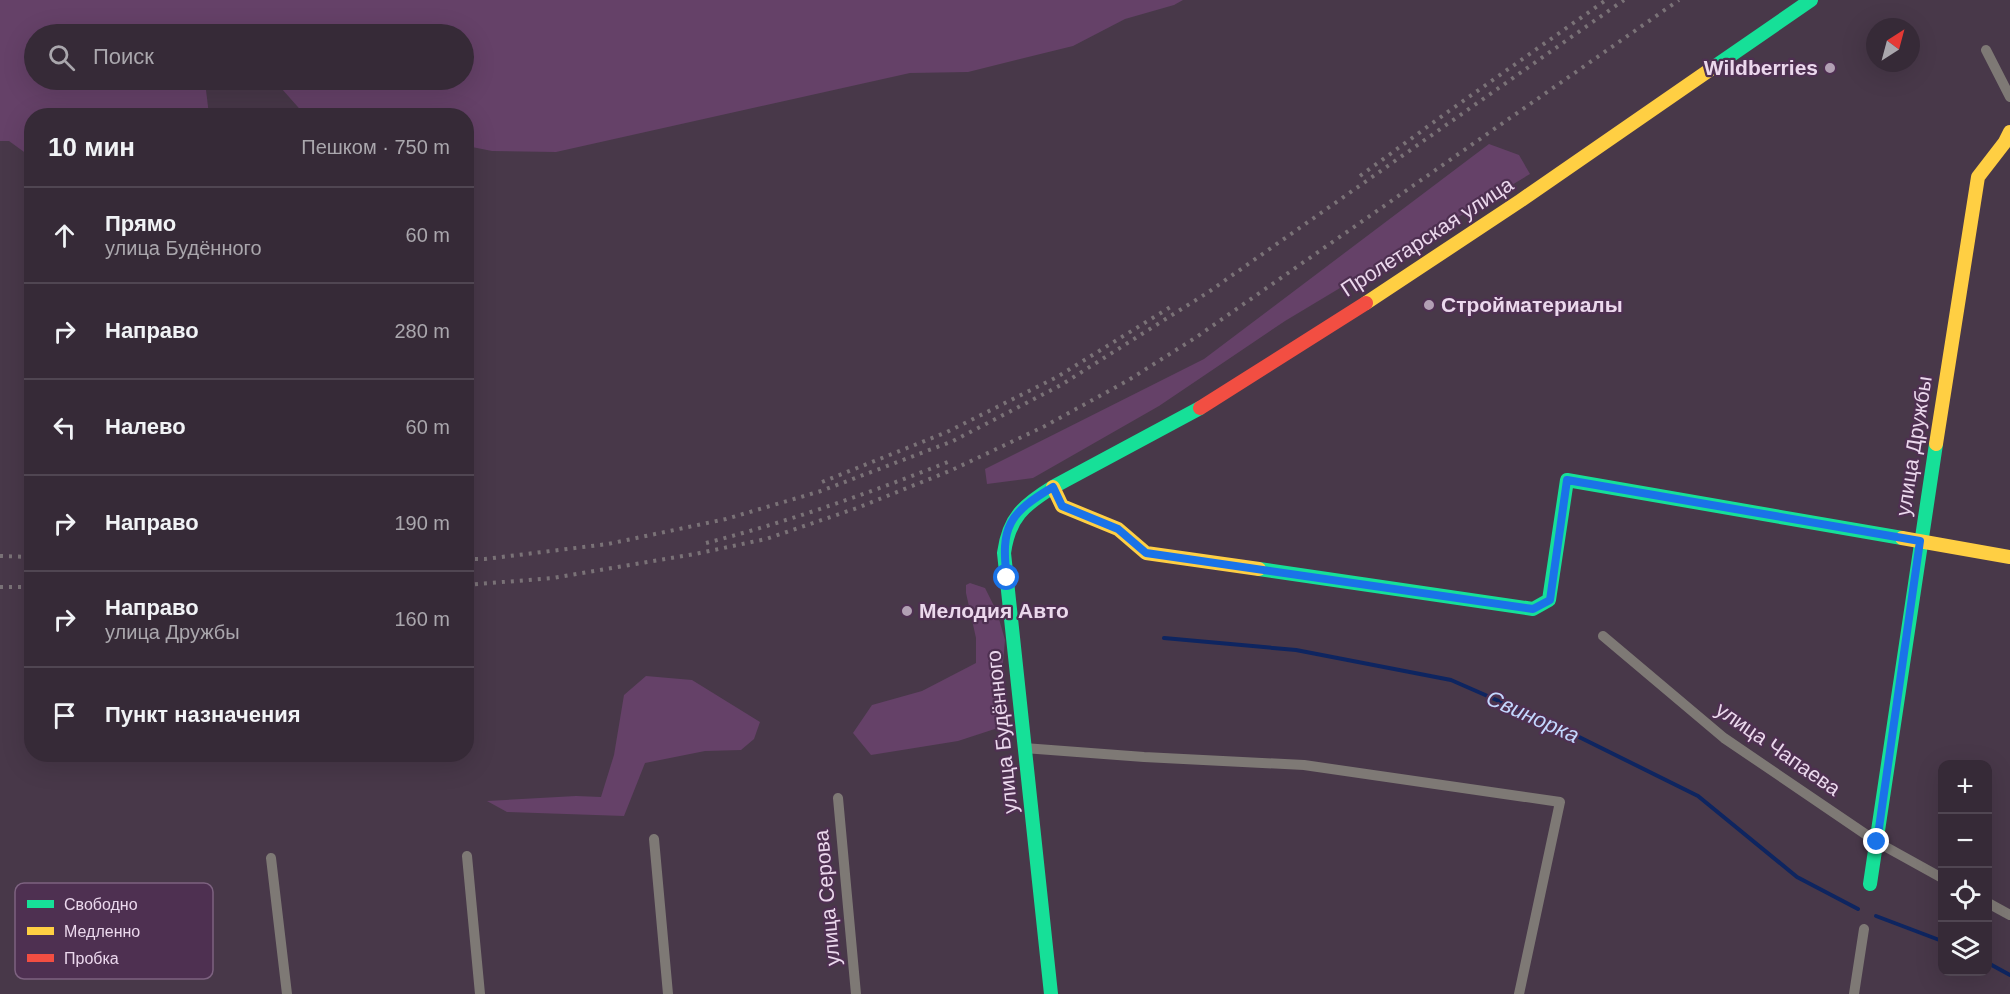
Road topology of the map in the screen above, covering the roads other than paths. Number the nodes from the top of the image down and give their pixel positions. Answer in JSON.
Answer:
{"nodes":[{"id":1,"x":1811,"y":0,"type":"edge"},
{"id":2,"x":1986,"y":50,"type":"dead end"},
{"id":3,"x":2010,"y":97,"type":"edge"},
{"id":4,"x":2010,"y":132,"type":"edge"},
{"id":5,"x":1053,"y":487,"type":"junction"},
{"id":6,"x":1920,"y":541,"type":"junction"},
{"id":7,"x":2010,"y":557,"type":"edge"},
{"id":8,"x":1603,"y":636,"type":"dead end"},
{"id":9,"x":1024,"y":748,"type":"junction"},
{"id":10,"x":838,"y":798,"type":"dead end"},
{"id":11,"x":654,"y":839,"type":"dead end"},
{"id":12,"x":1877,"y":842,"type":"junction"},
{"id":13,"x":467,"y":856,"type":"dead end"},
{"id":14,"x":270,"y":858,"type":"dead end"},
{"id":15,"x":1938,"y":876,"type":"edge"},
{"id":16,"x":1870,"y":884,"type":"dead end"},
{"id":17,"x":1992,"y":905,"type":"edge"},
{"id":18,"x":2010,"y":915,"type":"edge"},
{"id":19,"x":1864,"y":929,"type":"dead end"},
{"id":20,"x":287,"y":994,"type":"edge"},
{"id":21,"x":480,"y":994,"type":"edge"},
{"id":22,"x":668,"y":994,"type":"edge"},
{"id":23,"x":856,"y":994,"type":"edge"},
{"id":24,"x":1051,"y":994,"type":"edge"},
{"id":25,"x":1520,"y":994,"type":"edge"},
{"id":26,"x":1854,"y":994,"type":"edge"}],
"edges":[{"from":1,"to":5,"type":"street","name":"Пролетарская улица"},
{"from":2,"to":3,"type":"street"},
{"from":4,"to":6,"type":"street","name":"улица Дружбы"},
{"from":5,"to":6,"type":"street"},
{"from":5,"to":9,"type":"street","name":"улица Будённого"},
{"from":6,"to":7,"type":"street"},
{"from":6,"to":12,"type":"street","name":"улица Дружбы"},
{"from":8,"to":12,"type":"street","name":"улица Чапаева"},
{"from":9,"to":24,"type":"street","name":"улица Будённого"},
{"from":9,"to":25,"type":"street"},
{"from":10,"to":23,"type":"street","name":"улица Серова"},
{"from":11,"to":22,"type":"street"},
{"from":12,"to":15,"type":"street","name":"улица Чапаева"},
{"from":12,"to":16,"type":"street","name":"улица Дружбы"},
{"from":13,"to":21,"type":"street"},
{"from":14,"to":20,"type":"street"},
{"from":17,"to":18,"type":"street"},
{"from":19,"to":26,"type":"street"}]}
